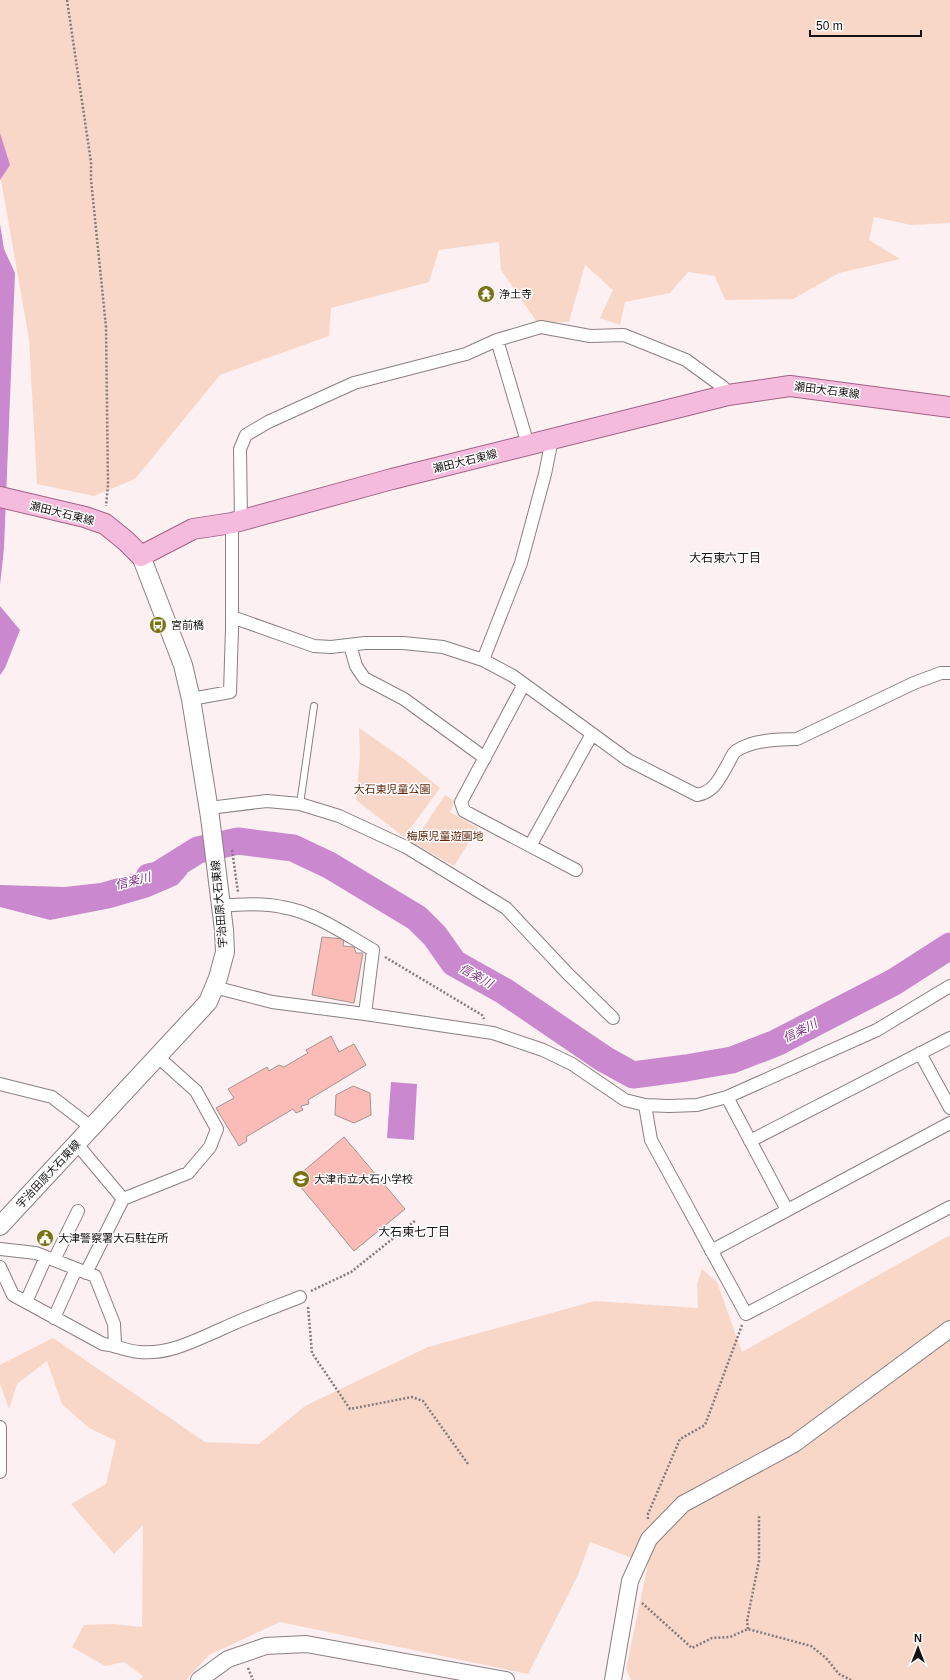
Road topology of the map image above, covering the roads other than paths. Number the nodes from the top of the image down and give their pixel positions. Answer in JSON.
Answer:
{"nodes":[{"id":1,"x":497,"y":340,"type":"junction"},
{"id":2,"x":728,"y":395,"type":"junction"},
{"id":3,"x":950,"y":407,"type":"edge"},
{"id":4,"x":552,"y":439,"type":"junction"},
{"id":5,"x":528,"y":445,"type":"junction"},
{"id":6,"x":0,"y":497,"type":"edge"},
{"id":7,"x":236,"y":522,"type":"junction"},
{"id":8,"x":141,"y":556,"type":"junction"},
{"id":9,"x":232,"y":617,"type":"junction"},
{"id":10,"x":350,"y":645,"type":"junction"},
{"id":11,"x":483,"y":660,"type":"junction"},
{"id":12,"x":950,"y":673,"type":"edge"},
{"id":13,"x":524,"y":684,"type":"junction"},
{"id":14,"x":191,"y":699,"type":"junction"},
{"id":15,"x":314,"y":706,"type":"dead end"},
{"id":16,"x":592,"y":734,"type":"junction"},
{"id":17,"x":485,"y":758,"type":"junction"},
{"id":18,"x":300,"y":804,"type":"junction"},
{"id":19,"x":209,"y":813,"type":"junction"},
{"id":20,"x":530,"y":846,"type":"junction"},
{"id":21,"x":576,"y":870,"type":"dead end"},
{"id":22,"x":220,"y":900,"type":"junction"},
{"id":23,"x":950,"y":986,"type":"edge"},
{"id":24,"x":214,"y":987,"type":"junction"},
{"id":25,"x":365,"y":1014,"type":"junction"},
{"id":26,"x":613,"y":1018,"type":"dead end"},
{"id":27,"x":950,"y":1038,"type":"edge"},
{"id":28,"x":920,"y":1053,"type":"junction"},
{"id":29,"x":157,"y":1056,"type":"junction"},
{"id":30,"x":0,"y":1084,"type":"edge"},
{"id":31,"x":727,"y":1097,"type":"junction"},
{"id":32,"x":645,"y":1105,"type":"junction"},
{"id":33,"x":950,"y":1108,"type":"edge"},
{"id":34,"x":950,"y":1123,"type":"edge"},
{"id":35,"x":91,"y":1127,"type":"junction"},
{"id":36,"x":750,"y":1141,"type":"junction"},
{"id":37,"x":76,"y":1143,"type":"junction"},
{"id":38,"x":123,"y":1198,"type":"junction"},
{"id":39,"x":950,"y":1207,"type":"edge"},
{"id":40,"x":787,"y":1210,"type":"junction"},
{"id":41,"x":78,"y":1211,"type":"dead end"},
{"id":42,"x":0,"y":1226,"type":"edge"},
{"id":43,"x":0,"y":1249,"type":"edge"},
{"id":44,"x":711,"y":1251,"type":"junction"},
{"id":45,"x":50,"y":1259,"type":"junction"},
{"id":46,"x":0,"y":1267,"type":"edge"},
{"id":47,"x":81,"y":1271,"type":"junction"},
{"id":48,"x":300,"y":1297,"type":"road end"},
{"id":49,"x":26,"y":1302,"type":"junction"},
{"id":50,"x":54,"y":1318,"type":"junction"},
{"id":51,"x":950,"y":1329,"type":"edge"},
{"id":52,"x":115,"y":1345,"type":"junction"},
{"id":53,"x":0,"y":1427,"type":"edge"},
{"id":54,"x":0,"y":1472,"type":"edge"},
{"id":55,"x":199,"y":1680,"type":"edge"},
{"id":56,"x":506,"y":1680,"type":"edge"},
{"id":57,"x":613,"y":1680,"type":"edge"}],
"edges":[{"from":1,"to":2,"type":"street"},
{"from":1,"to":5,"type":"street"},
{"from":1,"to":7,"type":"street"},
{"from":2,"to":3,"type":"main road","name":"瀬田大石東線"},
{"from":2,"to":4,"type":"main road","name":"瀬田大石東線"},
{"from":4,"to":5,"type":"main road","name":"瀬田大石東線"},
{"from":4,"to":11,"type":"street"},
{"from":5,"to":7,"type":"main road","name":"瀬田大石東線"},
{"from":6,"to":8,"type":"main road","name":"瀬田大石東線"},
{"from":7,"to":8,"type":"main road","name":"瀬田大石東線"},
{"from":7,"to":9,"type":"street"},
{"from":8,"to":14,"type":"main road","name":"宇治田原大石東線"},
{"from":9,"to":10,"type":"street"},
{"from":9,"to":14,"type":"street"},
{"from":10,"to":11,"type":"street"},
{"from":10,"to":17,"type":"street"},
{"from":11,"to":13,"type":"street"},
{"from":12,"to":16,"type":"street"},
{"from":13,"to":16,"type":"street"},
{"from":13,"to":17,"type":"street"},
{"from":14,"to":19,"type":"main road","name":"宇治田原大石東線"},
{"from":15,"to":18,"type":"lane"},
{"from":16,"to":20,"type":"street"},
{"from":17,"to":20,"type":"street"},
{"from":18,"to":19,"type":"street"},
{"from":18,"to":26,"type":"street"},
{"from":19,"to":22,"type":"main road","name":"宇治田原大石東線"},
{"from":20,"to":21,"type":"street"},
{"from":22,"to":24,"type":"main road","name":"宇治田原大石東線"},
{"from":22,"to":25,"type":"street"},
{"from":23,"to":31,"type":"street"},
{"from":24,"to":25,"type":"street"},
{"from":24,"to":29,"type":"main road","name":"宇治田原大石東線"},
{"from":25,"to":32,"type":"street"},
{"from":27,"to":28,"type":"street"},
{"from":28,"to":33,"type":"street"},
{"from":28,"to":36,"type":"street"},
{"from":29,"to":35,"type":"main road","name":"宇治田原大石東線"},
{"from":29,"to":38,"type":"street"},
{"from":30,"to":35,"type":"street"},
{"from":31,"to":32,"type":"street"},
{"from":31,"to":36,"type":"street"},
{"from":32,"to":44,"type":"street"},
{"from":34,"to":40,"type":"street"},
{"from":35,"to":37,"type":"main road","name":"宇治田原大石東線"},
{"from":36,"to":40,"type":"street"},
{"from":37,"to":38,"type":"street"},
{"from":37,"to":42,"type":"main road","name":"宇治田原大石東線"},
{"from":38,"to":47,"type":"street"},
{"from":39,"to":44,"type":"street"},
{"from":40,"to":44,"type":"street"},
{"from":41,"to":45,"type":"street"},
{"from":43,"to":45,"type":"street"},
{"from":45,"to":47,"type":"street"},
{"from":45,"to":49,"type":"street"},
{"from":46,"to":49,"type":"street"},
{"from":47,"to":50,"type":"street"},
{"from":47,"to":52,"type":"street"},
{"from":48,"to":52,"type":"street"},
{"from":49,"to":50,"type":"street"},
{"from":50,"to":52,"type":"street"},
{"from":51,"to":57,"type":"street"},
{"from":53,"to":54,"type":"street"},
{"from":55,"to":56,"type":"street"}]}
